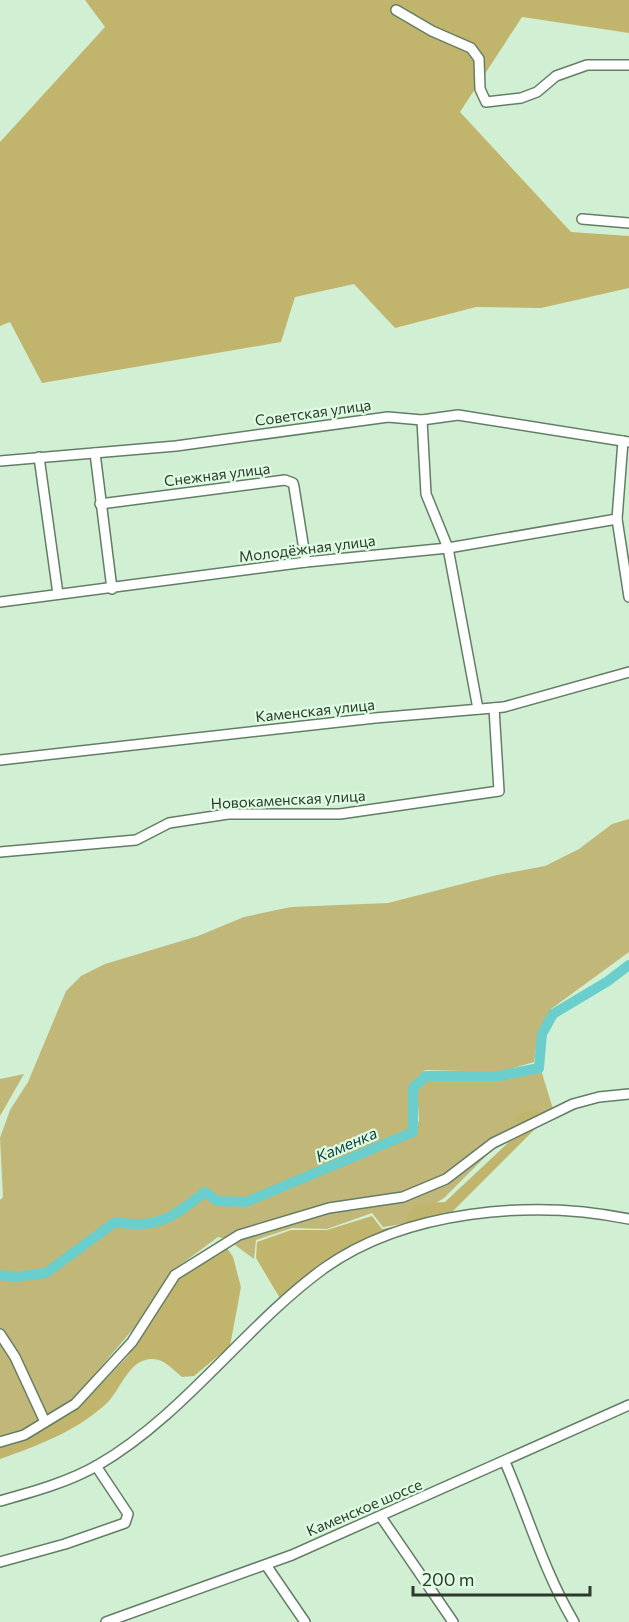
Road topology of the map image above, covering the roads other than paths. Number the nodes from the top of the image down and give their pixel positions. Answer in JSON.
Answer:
{"nodes":[{"id":1,"x":396,"y":10,"type":"dead end"},
{"id":2,"x":629,"y":65,"type":"edge"},
{"id":3,"x":582,"y":219,"type":"dead end"},
{"id":4,"x":629,"y":223,"type":"edge"},
{"id":5,"x":422,"y":420,"type":"junction"},
{"id":6,"x":626,"y":441,"type":"edge"},
{"id":7,"x":95,"y":453,"type":"junction"},
{"id":8,"x":39,"y":457,"type":"junction"},
{"id":9,"x":0,"y":461,"type":"edge"},
{"id":10,"x":100,"y":504,"type":"junction"},
{"id":11,"x":617,"y":519,"type":"junction"},
{"id":12,"x":448,"y":548,"type":"junction"},
{"id":13,"x":306,"y":562,"type":"junction"},
{"id":14,"x":112,"y":589,"type":"junction"},
{"id":15,"x":58,"y":594,"type":"junction"},
{"id":16,"x":629,"y":597,"type":"edge"},
{"id":17,"x":0,"y":602,"type":"edge"},
{"id":18,"x":629,"y":672,"type":"edge"},
{"id":19,"x":494,"y":708,"type":"junction"},
{"id":20,"x":478,"y":709,"type":"junction"},
{"id":21,"x":0,"y":760,"type":"edge"},
{"id":22,"x":0,"y":852,"type":"edge"},
{"id":23,"x":629,"y":1094,"type":"edge"},
{"id":24,"x":629,"y":1219,"type":"edge"},
{"id":25,"x":0,"y":1334,"type":"edge"},
{"id":26,"x":629,"y":1405,"type":"edge"},
{"id":27,"x":45,"y":1422,"type":"junction"},
{"id":28,"x":0,"y":1442,"type":"edge"},
{"id":29,"x":505,"y":1462,"type":"junction"},
{"id":30,"x":96,"y":1466,"type":"junction"},
{"id":31,"x":0,"y":1501,"type":"edge"},
{"id":32,"x":381,"y":1517,"type":"junction"},
{"id":33,"x":0,"y":1562,"type":"edge"},
{"id":34,"x":266,"y":1565,"type":"junction"},
{"id":35,"x":128,"y":1618,"type":"edge"},
{"id":36,"x":106,"y":1622,"type":"edge"},
{"id":37,"x":305,"y":1622,"type":"edge"},
{"id":38,"x":453,"y":1622,"type":"edge"},
{"id":39,"x":574,"y":1622,"type":"edge"}],
"edges":[{"from":1,"to":2,"type":"street"},
{"from":3,"to":4,"type":"street"},
{"from":5,"to":6,"type":"street","name":"Советская улица"},
{"from":5,"to":7,"type":"street","name":"Советская улица"},
{"from":5,"to":12,"type":"street"},
{"from":6,"to":11,"type":"street"},
{"from":7,"to":8,"type":"street","name":"Советская улица"},
{"from":7,"to":10,"type":"street"},
{"from":8,"to":9,"type":"street","name":"Советская улица"},
{"from":8,"to":15,"type":"street"},
{"from":10,"to":13,"type":"street","name":"Снежная улица"},
{"from":10,"to":14,"type":"street"},
{"from":11,"to":12,"type":"street","name":"Молодёжная улица"},
{"from":11,"to":16,"type":"street"},
{"from":12,"to":13,"type":"street","name":"Молодёжная улица"},
{"from":12,"to":20,"type":"street"},
{"from":13,"to":14,"type":"street","name":"Молодёжная улица"},
{"from":14,"to":15,"type":"street","name":"Молодёжная улица"},
{"from":15,"to":17,"type":"street","name":"Молодёжная улица"},
{"from":18,"to":19,"type":"street","name":"Каменская улица"},
{"from":19,"to":20,"type":"street","name":"Каменская улица"},
{"from":19,"to":22,"type":"street","name":"Новокаменская улица"},
{"from":20,"to":21,"type":"street","name":"Каменская улица"},
{"from":23,"to":27,"type":"street"},
{"from":24,"to":30,"type":"street"},
{"from":25,"to":27,"type":"street"},
{"from":26,"to":29,"type":"street","name":"Каменское шоссе"},
{"from":27,"to":28,"type":"street"},
{"from":29,"to":32,"type":"street","name":"Каменское шоссе"},
{"from":29,"to":39,"type":"street"},
{"from":30,"to":31,"type":"street"},
{"from":30,"to":33,"type":"street"},
{"from":32,"to":34,"type":"street","name":"Каменское шоссе"},
{"from":32,"to":38,"type":"street"},
{"from":34,"to":35,"type":"street","name":"Каменское шоссе"},
{"from":34,"to":37,"type":"street"},
{"from":35,"to":36,"type":"street","name":"Каменское шоссе"}]}
